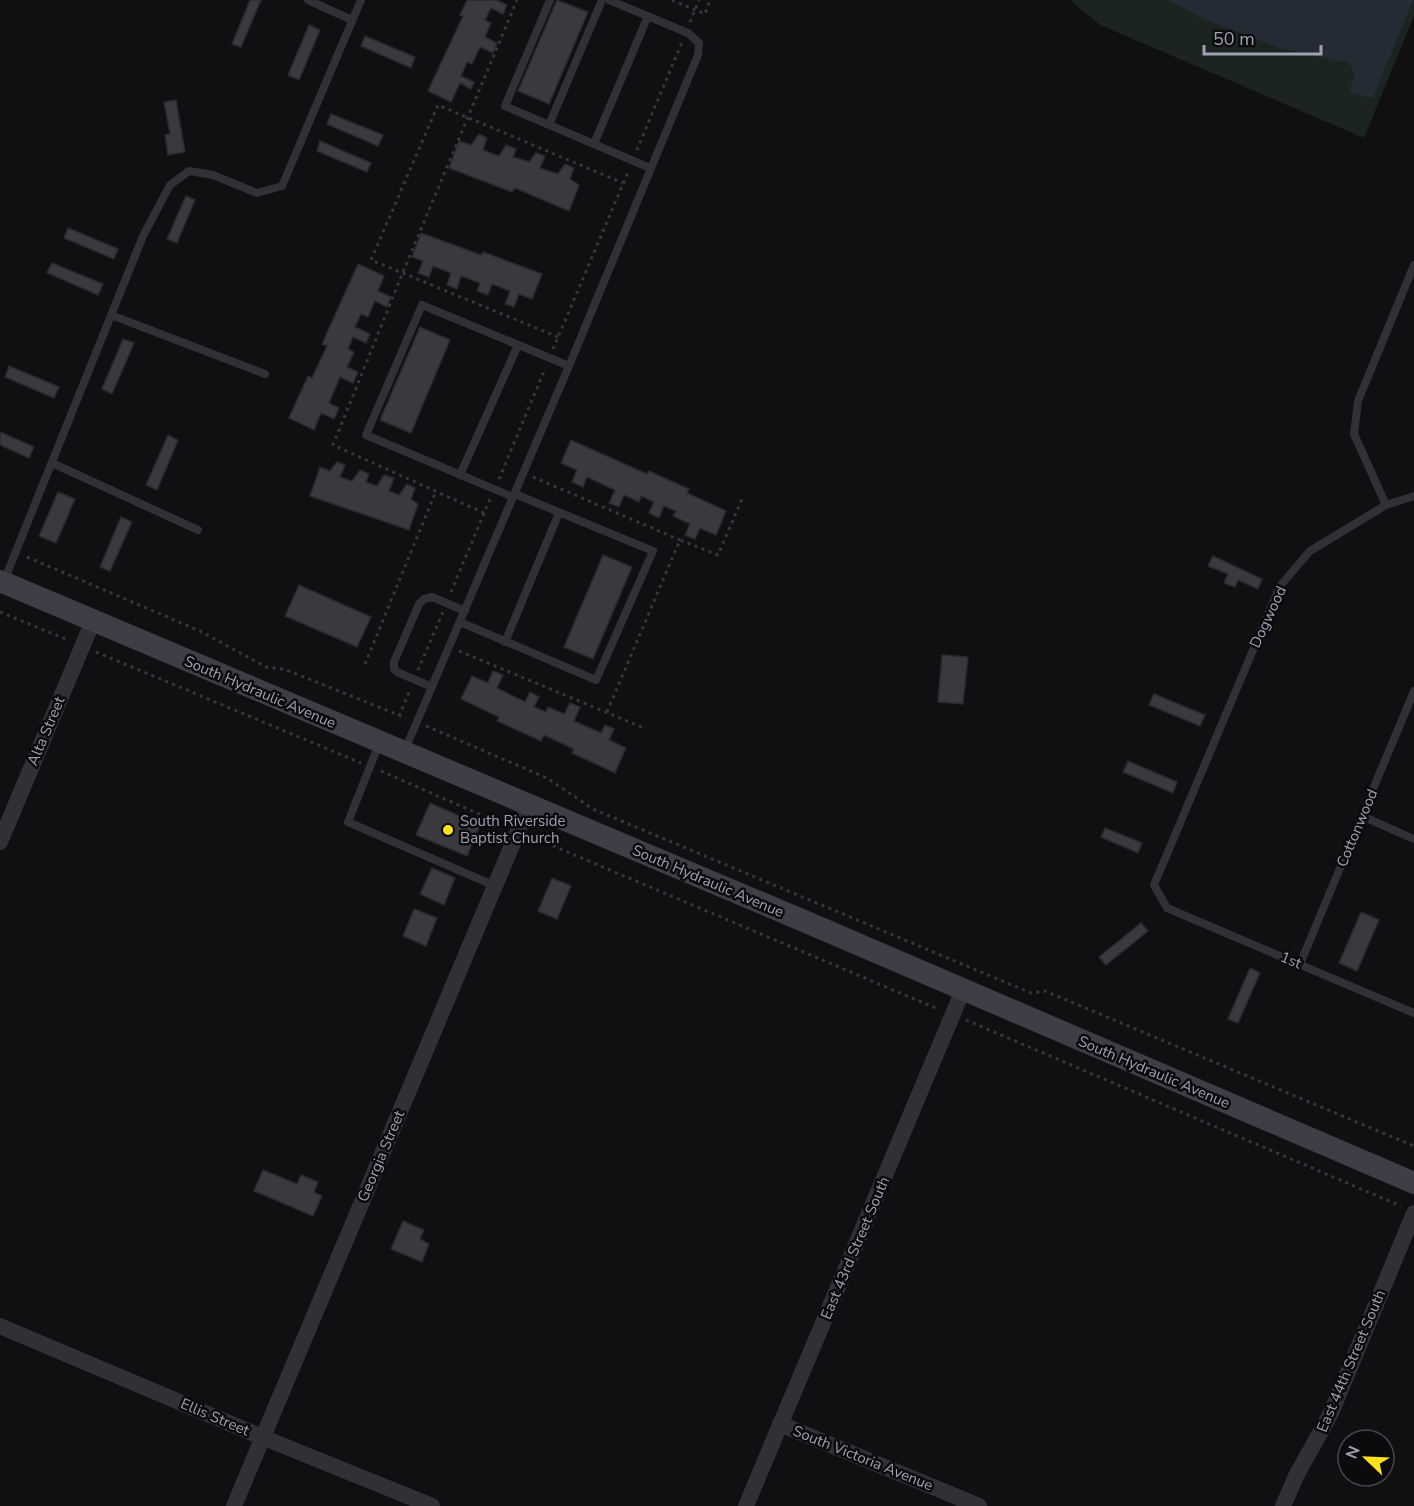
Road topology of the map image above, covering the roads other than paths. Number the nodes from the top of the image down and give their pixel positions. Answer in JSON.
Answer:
{"nodes":[{"id":1,"x":308,"y":0,"type":"edge"},
{"id":2,"x":361,"y":0,"type":"edge"},
{"id":3,"x":550,"y":0,"type":"edge"},
{"id":4,"x":602,"y":0,"type":"edge"},
{"id":5,"x":609,"y":0,"type":"edge"},
{"id":6,"x":648,"y":16,"type":"junction"},
{"id":7,"x":352,"y":20,"type":"junction"},
{"id":8,"x":549,"y":125,"type":"junction"},
{"id":9,"x":594,"y":144,"type":"junction"},
{"id":10,"x":650,"y":168,"type":"junction"},
{"id":11,"x":1414,"y":265,"type":"edge"},
{"id":12,"x":111,"y":315,"type":"junction"},
{"id":13,"x":518,"y":345,"type":"junction"},
{"id":14,"x":569,"y":366,"type":"junction"},
{"id":15,"x":265,"y":374,"type":"dead end"},
{"id":16,"x":52,"y":463,"type":"junction"},
{"id":17,"x":460,"y":475,"type":"junction"},
{"id":18,"x":514,"y":496,"type":"junction"},
{"id":19,"x":1414,"y":496,"type":"edge"},
{"id":20,"x":1386,"y":505,"type":"junction"},
{"id":21,"x":559,"y":513,"type":"junction"},
{"id":22,"x":198,"y":531,"type":"dead end"},
{"id":23,"x":2,"y":582,"type":"edge"},
{"id":24,"x":465,"y":610,"type":"junction"},
{"id":25,"x":93,"y":621,"type":"junction"},
{"id":26,"x":460,"y":622,"type":"junction"},
{"id":27,"x":505,"y":642,"type":"junction"},
{"id":28,"x":432,"y":687,"type":"junction"},
{"id":29,"x":1414,"y":691,"type":"edge"},
{"id":30,"x":380,"y":742,"type":"junction"},
{"id":31,"x":404,"y":753,"type":"junction"},
{"id":32,"x":529,"y":806,"type":"junction"},
{"id":33,"x":1362,"y":816,"type":"junction"},
{"id":34,"x":1414,"y":839,"type":"edge"},
{"id":35,"x":0,"y":842,"type":"edge"},
{"id":36,"x":495,"y":886,"type":"junction"},
{"id":37,"x":1167,"y":908,"type":"joint"},
{"id":38,"x":1300,"y":964,"type":"junction"},
{"id":39,"x":963,"y":990,"type":"junction"},
{"id":40,"x":1414,"y":1013,"type":"edge"},
{"id":41,"x":1414,"y":1183,"type":"edge"},
{"id":42,"x":1409,"y":1210,"type":"edge"},
{"id":43,"x":0,"y":1326,"type":"edge"},
{"id":44,"x":780,"y":1424,"type":"junction"},
{"id":45,"x":262,"y":1437,"type":"junction"},
{"id":46,"x":234,"y":1506,"type":"edge"},
{"id":47,"x":432,"y":1506,"type":"edge"},
{"id":48,"x":746,"y":1506,"type":"edge"},
{"id":49,"x":979,"y":1506,"type":"edge"},
{"id":50,"x":1282,"y":1506,"type":"edge"}],
"edges":[{"from":1,"to":7,"type":"lane"},
{"from":2,"to":7,"type":"lane"},
{"from":3,"to":8,"type":"lane"},
{"from":4,"to":8,"type":"lane"},
{"from":5,"to":6,"type":"lane"},
{"from":6,"to":9,"type":"lane"},
{"from":6,"to":10,"type":"lane"},
{"from":7,"to":12,"type":"lane"},
{"from":8,"to":9,"type":"lane"},
{"from":9,"to":10,"type":"lane"},
{"from":10,"to":14,"type":"lane"},
{"from":11,"to":20,"type":"lane"},
{"from":12,"to":15,"type":"lane"},
{"from":12,"to":16,"type":"lane"},
{"from":13,"to":14,"type":"lane"},
{"from":13,"to":17,"type":"lane"},
{"from":13,"to":17,"type":"lane"},
{"from":14,"to":18,"type":"lane"},
{"from":16,"to":22,"type":"lane"},
{"from":16,"to":23,"type":"lane"},
{"from":17,"to":18,"type":"lane"},
{"from":18,"to":21,"type":"lane"},
{"from":18,"to":24,"type":"lane"},
{"from":19,"to":20,"type":"lane"},
{"from":20,"to":37,"type":"lane","name":"Dogwood"},
{"from":21,"to":27,"type":"lane"},
{"from":21,"to":27,"type":"lane"},
{"from":23,"to":25,"type":"street","name":"South Hydraulic Avenue"},
{"from":24,"to":26,"type":"lane"},
{"from":24,"to":28,"type":"lane"},
{"from":25,"to":30,"type":"street","name":"South Hydraulic Avenue"},
{"from":25,"to":35,"type":"street","name":"Alta Street"},
{"from":26,"to":27,"type":"lane"},
{"from":26,"to":28,"type":"lane"},
{"from":28,"to":31,"type":"lane"},
{"from":29,"to":33,"type":"lane","name":"Cottonwood"},
{"from":30,"to":31,"type":"street","name":"South Hydraulic Avenue"},
{"from":30,"to":36,"type":"lane"},
{"from":31,"to":32,"type":"street","name":"South Hydraulic Avenue"},
{"from":32,"to":36,"type":"street","name":"Georgia Street"},
{"from":32,"to":39,"type":"street","name":"South Hydraulic Avenue"},
{"from":33,"to":34,"type":"lane"},
{"from":33,"to":38,"type":"lane","name":"Cottonwood"},
{"from":36,"to":45,"type":"street","name":"Georgia Street"},
{"from":37,"to":38,"type":"lane","name":"1st"},
{"from":38,"to":40,"type":"lane","name":"1st"},
{"from":39,"to":41,"type":"street","name":"South Hydraulic Avenue"},
{"from":39,"to":44,"type":"street","name":"East 43rd Street South"},
{"from":42,"to":50,"type":"street","name":"East 44th Street South"},
{"from":43,"to":45,"type":"street","name":"Ellis Street"},
{"from":44,"to":48,"type":"street","name":"East 43rd Street South"},
{"from":44,"to":49,"type":"street","name":"South Victoria Avenue"},
{"from":45,"to":46,"type":"street","name":"Georgia Street"},
{"from":45,"to":47,"type":"street","name":"Ellis Street"}]}
